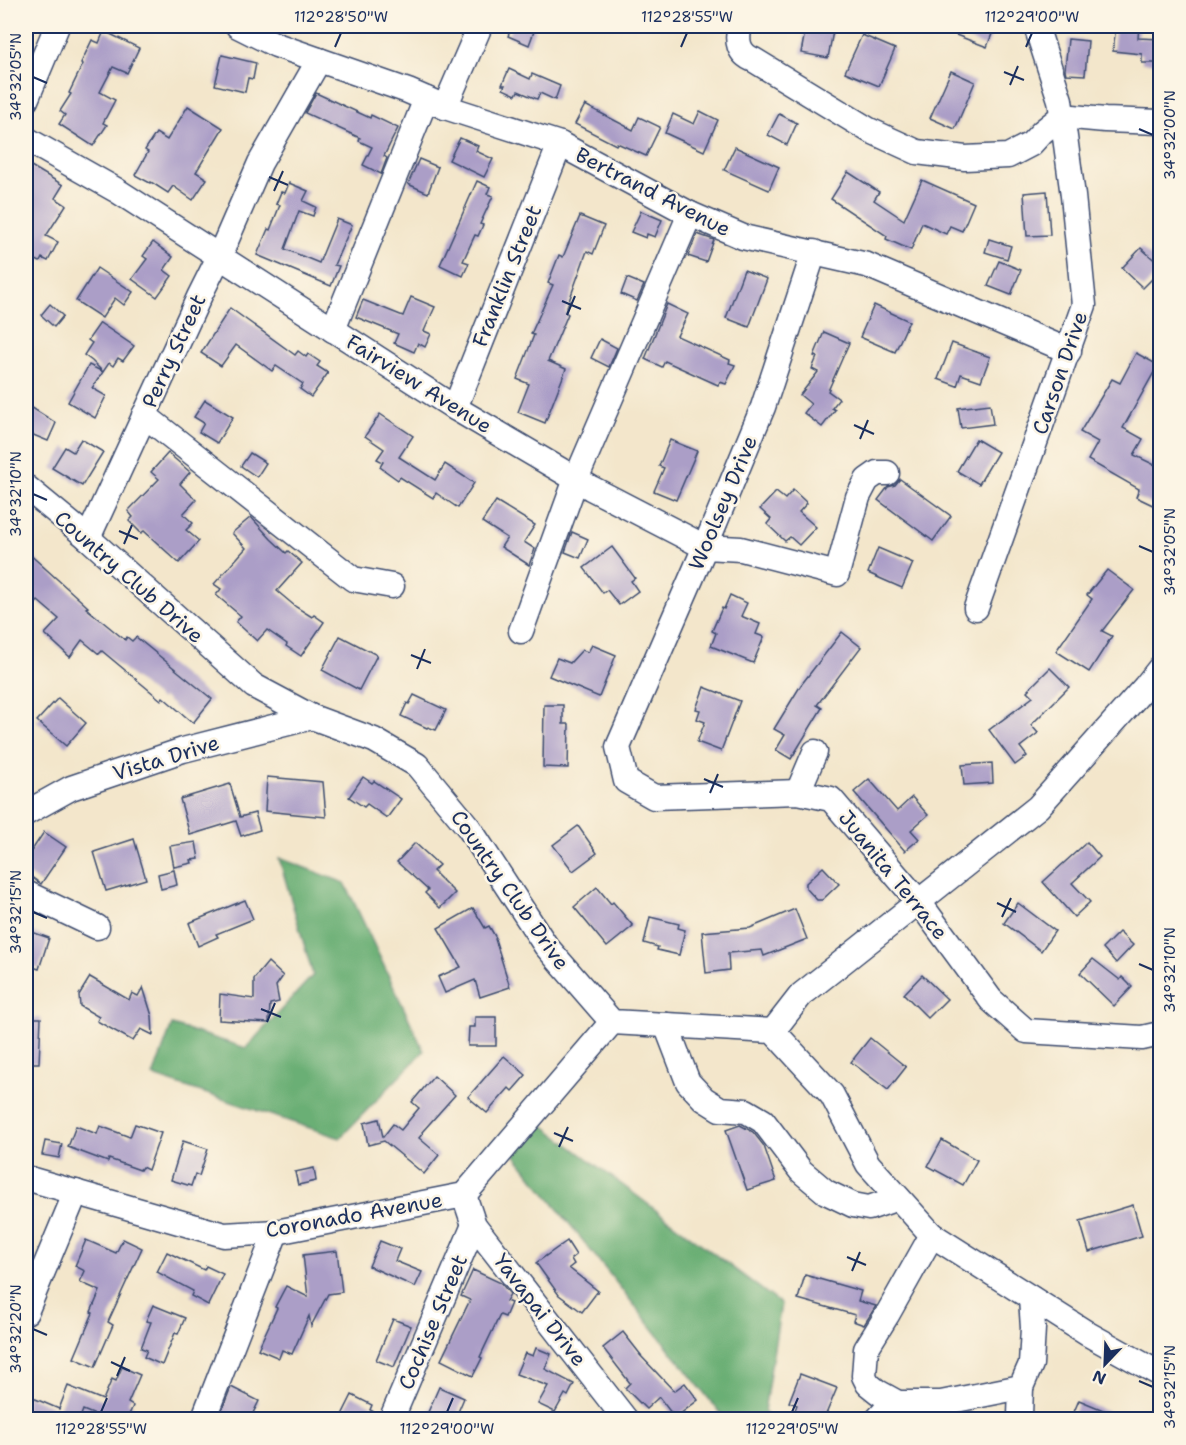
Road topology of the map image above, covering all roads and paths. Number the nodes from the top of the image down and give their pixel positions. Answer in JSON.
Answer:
{"nodes":[{"id":1,"x":57,"y":26,"type":"edge"},
{"id":2,"x":238,"y":26,"type":"edge"},
{"id":3,"x":480,"y":26,"type":"edge"},
{"id":4,"x":740,"y":26,"type":"edge"},
{"id":5,"x":1036,"y":26,"type":"edge"},
{"id":6,"x":319,"y":60,"type":"junction"},
{"id":7,"x":26,"y":100,"type":"edge"},
{"id":8,"x":435,"y":103,"type":"junction"},
{"id":9,"x":1062,"y":116,"type":"junction"},
{"id":10,"x":1161,"y":122,"type":"edge"},
{"id":11,"x":26,"y":138,"type":"edge"},
{"id":12,"x":560,"y":144,"type":"junction"},
{"id":13,"x":690,"y":214,"type":"junction"},
{"id":14,"x":814,"y":252,"type":"junction"},
{"id":15,"x":219,"y":257,"type":"junction"},
{"id":16,"x":333,"y":330,"type":"junction"},
{"id":17,"x":1069,"y":351,"type":"junction"},
{"id":18,"x":455,"y":408,"type":"junction"},
{"id":19,"x":144,"y":416,"type":"junction"},
{"id":20,"x":888,"y":473,"type":"dead end"},
{"id":21,"x":576,"y":479,"type":"junction"},
{"id":22,"x":26,"y":487,"type":"edge"},
{"id":23,"x":88,"y":538,"type":"junction"},
{"id":24,"x":705,"y":547,"type":"junction"},
{"id":25,"x":392,"y":586,"type":"dead end"},
{"id":26,"x":976,"y":608,"type":"dead end"},
{"id":27,"x":521,"y":631,"type":"dead end"},
{"id":28,"x":1161,"y":668,"type":"edge"},
{"id":29,"x":312,"y":717,"type":"junction"},
{"id":30,"x":618,"y":747,"type":"joint"},
{"id":31,"x":815,"y":752,"type":"dead end"},
{"id":32,"x":798,"y":792,"type":"junction"},
{"id":33,"x":26,"y":813,"type":"edge"},
{"id":34,"x":26,"y":893,"type":"edge"},
{"id":35,"x":919,"y":902,"type":"junction"},
{"id":36,"x":97,"y":927,"type":"dead end"},
{"id":37,"x":612,"y":1022,"type":"junction"},
{"id":38,"x":666,"y":1025,"type":"junction"},
{"id":39,"x":773,"y":1031,"type":"junction"},
{"id":40,"x":1161,"y":1034,"type":"edge"},
{"id":41,"x":26,"y":1178,"type":"edge"},
{"id":42,"x":76,"y":1192,"type":"junction"},
{"id":43,"x":464,"y":1195,"type":"junction"},
{"id":44,"x":898,"y":1198,"type":"junction"},
{"id":45,"x":474,"y":1225,"type":"junction"},
{"id":46,"x":276,"y":1232,"type":"junction"},
{"id":47,"x":932,"y":1235,"type":"junction"},
{"id":48,"x":1031,"y":1298,"type":"junction"},
{"id":49,"x":26,"y":1312,"type":"edge"},
{"id":50,"x":1161,"y":1374,"type":"edge"},
{"id":51,"x":1021,"y":1387,"type":"junction"},
{"id":52,"x":901,"y":1411,"type":"edge"},
{"id":53,"x":940,"y":1411,"type":"edge"},
{"id":54,"x":203,"y":1419,"type":"edge"},
{"id":55,"x":391,"y":1419,"type":"edge"},
{"id":56,"x":626,"y":1419,"type":"edge"},
{"id":57,"x":878,"y":1419,"type":"edge"},
{"id":58,"x":1018,"y":1419,"type":"edge"}],
"edges":[{"from":1,"to":7,"type":"street"},
{"from":2,"to":6,"type":"street","name":"Bertrand Avenue"},
{"from":3,"to":8,"type":"street"},
{"from":4,"to":9,"type":"street"},
{"from":5,"to":9,"type":"street","name":"Carson Drive"},
{"from":6,"to":8,"type":"street","name":"Bertrand Avenue"},
{"from":6,"to":15,"type":"street","name":"Perry Street"},
{"from":8,"to":12,"type":"street","name":"Bertrand Avenue"},
{"from":8,"to":16,"type":"street"},
{"from":9,"to":10,"type":"street"},
{"from":9,"to":17,"type":"street","name":"Carson Drive"},
{"from":11,"to":15,"type":"street","name":"Fairview Avenue"},
{"from":12,"to":13,"type":"street","name":"Bertrand Avenue"},
{"from":12,"to":18,"type":"street","name":"Franklin Street"},
{"from":13,"to":14,"type":"street","name":"Bertrand Avenue"},
{"from":13,"to":21,"type":"street"},
{"from":14,"to":17,"type":"street","name":"Bertrand Avenue"},
{"from":14,"to":24,"type":"street","name":"Woolsey Drive"},
{"from":15,"to":16,"type":"street","name":"Fairview Avenue"},
{"from":15,"to":19,"type":"street","name":"Perry Street"},
{"from":16,"to":18,"type":"street","name":"Fairview Avenue"},
{"from":17,"to":26,"type":"street","name":"Carson Drive"},
{"from":18,"to":21,"type":"street","name":"Fairview Avenue"},
{"from":19,"to":23,"type":"street","name":"Perry Street"},
{"from":19,"to":25,"type":"street"},
{"from":20,"to":24,"type":"street","name":"Fairview Avenue"},
{"from":21,"to":24,"type":"street","name":"Fairview Avenue"},
{"from":21,"to":27,"type":"street"},
{"from":22,"to":23,"type":"street","name":"Country Club Drive"},
{"from":23,"to":29,"type":"street","name":"Country Club Drive"},
{"from":24,"to":30,"type":"street","name":"Woolsey Drive"},
{"from":28,"to":35,"type":"street"},
{"from":29,"to":33,"type":"street","name":"Vista Drive"},
{"from":29,"to":37,"type":"street","name":"Country Club Drive"},
{"from":30,"to":32,"type":"street","name":"Juanita Terrace"},
{"from":31,"to":32,"type":"street"},
{"from":32,"to":35,"type":"street","name":"Juanita Terrace"},
{"from":34,"to":36,"type":"street"},
{"from":35,"to":39,"type":"street"},
{"from":35,"to":40,"type":"street","name":"Juanita Terrace"},
{"from":37,"to":38,"type":"street"},
{"from":37,"to":43,"type":"street","name":"Coronado Avenue"},
{"from":38,"to":39,"type":"street"},
{"from":38,"to":44,"type":"street"},
{"from":39,"to":44,"type":"street"},
{"from":41,"to":42,"type":"street","name":"Coronado Avenue"},
{"from":42,"to":46,"type":"street","name":"Coronado Avenue"},
{"from":42,"to":49,"type":"street"},
{"from":43,"to":45,"type":"street","name":"Yavapai Drive"},
{"from":43,"to":46,"type":"street","name":"Coronado Avenue"},
{"from":44,"to":47,"type":"street"},
{"from":45,"to":55,"type":"street","name":"Cochise Street"},
{"from":45,"to":56,"type":"street","name":"Yavapai Drive"},
{"from":46,"to":54,"type":"street"},
{"from":47,"to":48,"type":"street"},
{"from":47,"to":52,"type":"street"},
{"from":48,"to":50,"type":"street"},
{"from":48,"to":51,"type":"street"},
{"from":51,"to":53,"type":"street"},
{"from":51,"to":58,"type":"street"},
{"from":52,"to":53,"type":"street"},
{"from":52,"to":57,"type":"street"}]}
